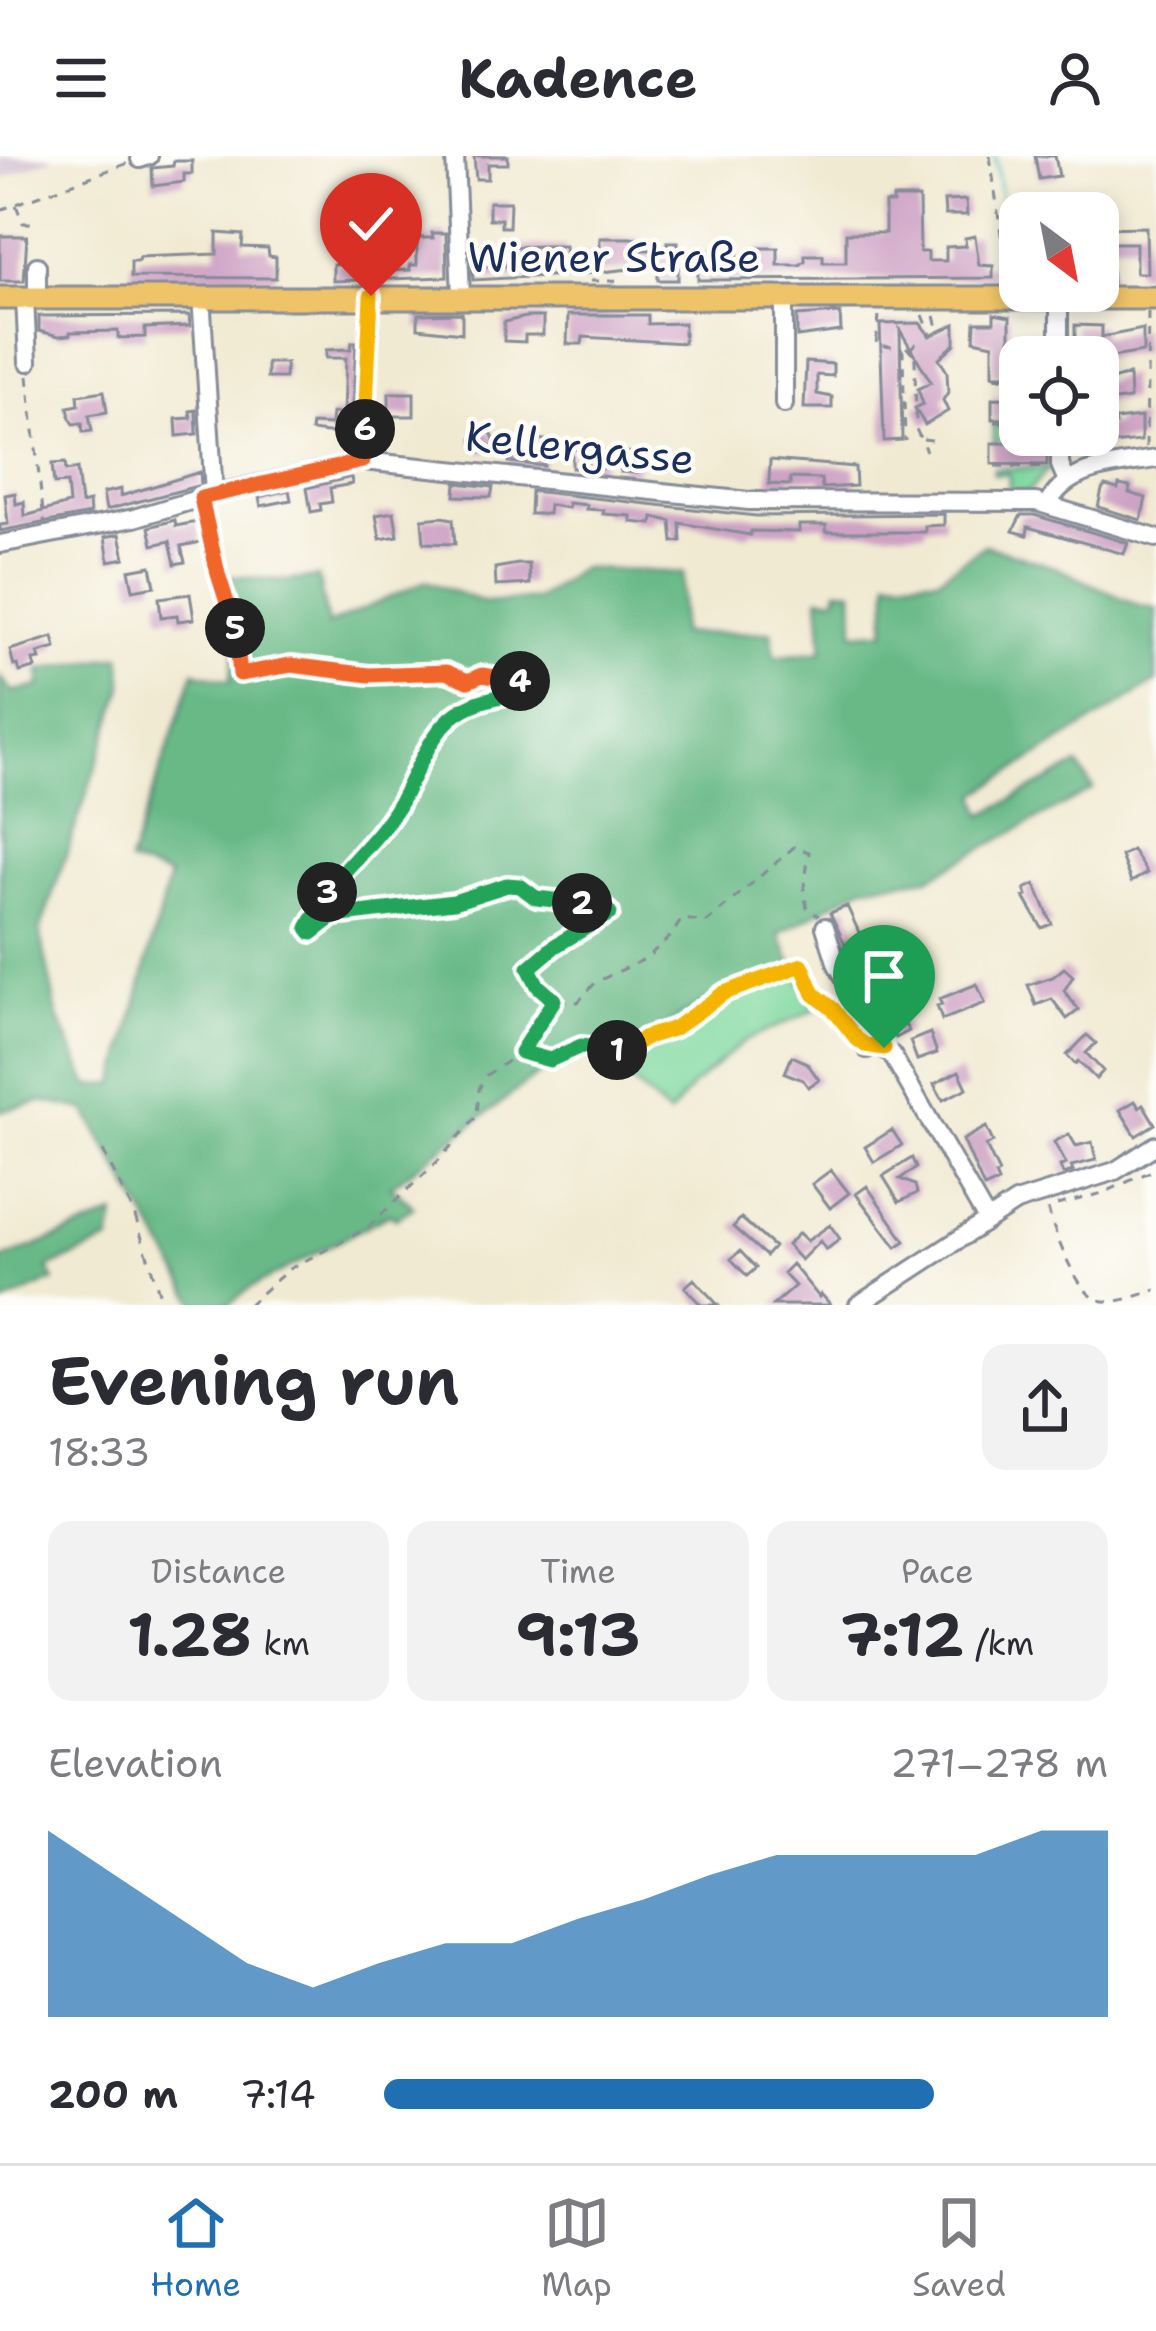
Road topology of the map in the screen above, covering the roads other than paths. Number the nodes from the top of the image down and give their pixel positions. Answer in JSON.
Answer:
{"nodes":[{"id":1,"x":455,"y":156,"type":"edge"},
{"id":2,"x":37,"y":266,"type":"dead end"},
{"id":3,"x":201,"y":296,"type":"junction"},
{"id":4,"x":371,"y":296,"type":"junction"},
{"id":5,"x":461,"y":296,"type":"junction"},
{"id":6,"x":784,"y":296,"type":"junction"},
{"id":7,"x":999,"y":297,"type":"edge"},
{"id":8,"x":0,"y":298,"type":"edge"},
{"id":9,"x":31,"y":298,"type":"junction"},
{"id":10,"x":1119,"y":302,"type":"edge"},
{"id":11,"x":1152,"y":304,"type":"edge"},
{"id":12,"x":28,"y":362,"type":"road end"},
{"id":13,"x":784,"y":404,"type":"dead end"},
{"id":14,"x":1151,"y":453,"type":"edge"},
{"id":15,"x":1062,"y":456,"type":"edge"},
{"id":16,"x":363,"y":461,"type":"junction"},
{"id":17,"x":1064,"y":474,"type":"junction"},
{"id":18,"x":207,"y":496,"type":"junction"},
{"id":19,"x":1048,"y":505,"type":"junction"},
{"id":20,"x":1156,"y":538,"type":"edge"},
{"id":21,"x":0,"y":544,"type":"edge"},
{"id":22,"x":825,"y":928,"type":"road end"},
{"id":23,"x":1156,"y":1145,"type":"edge"},
{"id":24,"x":987,"y":1220,"type":"junction"},
{"id":25,"x":858,"y":1305,"type":"edge"}],
"edges":[{"from":1,"to":5,"type":"street"},
{"from":2,"to":9,"type":"street"},
{"from":3,"to":4,"type":"main road","name":"Wiener Straße"},
{"from":3,"to":9,"type":"main road","name":"Wiener Straße"},
{"from":3,"to":18,"type":"street"},
{"from":4,"to":5,"type":"main road","name":"Wiener Straße"},
{"from":4,"to":16,"type":"street"},
{"from":5,"to":6,"type":"main road","name":"Wiener Straße"},
{"from":6,"to":7,"type":"main road","name":"Wiener Straße"},
{"from":6,"to":13,"type":"street"},
{"from":8,"to":9,"type":"main road","name":"Wiener Straße"},
{"from":9,"to":12,"type":"street"},
{"from":10,"to":11,"type":"main road","name":"Wiener Straße"},
{"from":14,"to":17,"type":"street"},
{"from":15,"to":17,"type":"street"},
{"from":16,"to":18,"type":"street","name":"Kellergasse"},
{"from":16,"to":19,"type":"street","name":"Kellergasse"},
{"from":17,"to":19,"type":"street"},
{"from":18,"to":21,"type":"street","name":"Kellergasse"},
{"from":19,"to":20,"type":"street","name":"Kellergasse"},
{"from":22,"to":24,"type":"street"},
{"from":23,"to":24,"type":"street"},
{"from":24,"to":25,"type":"street"}]}
